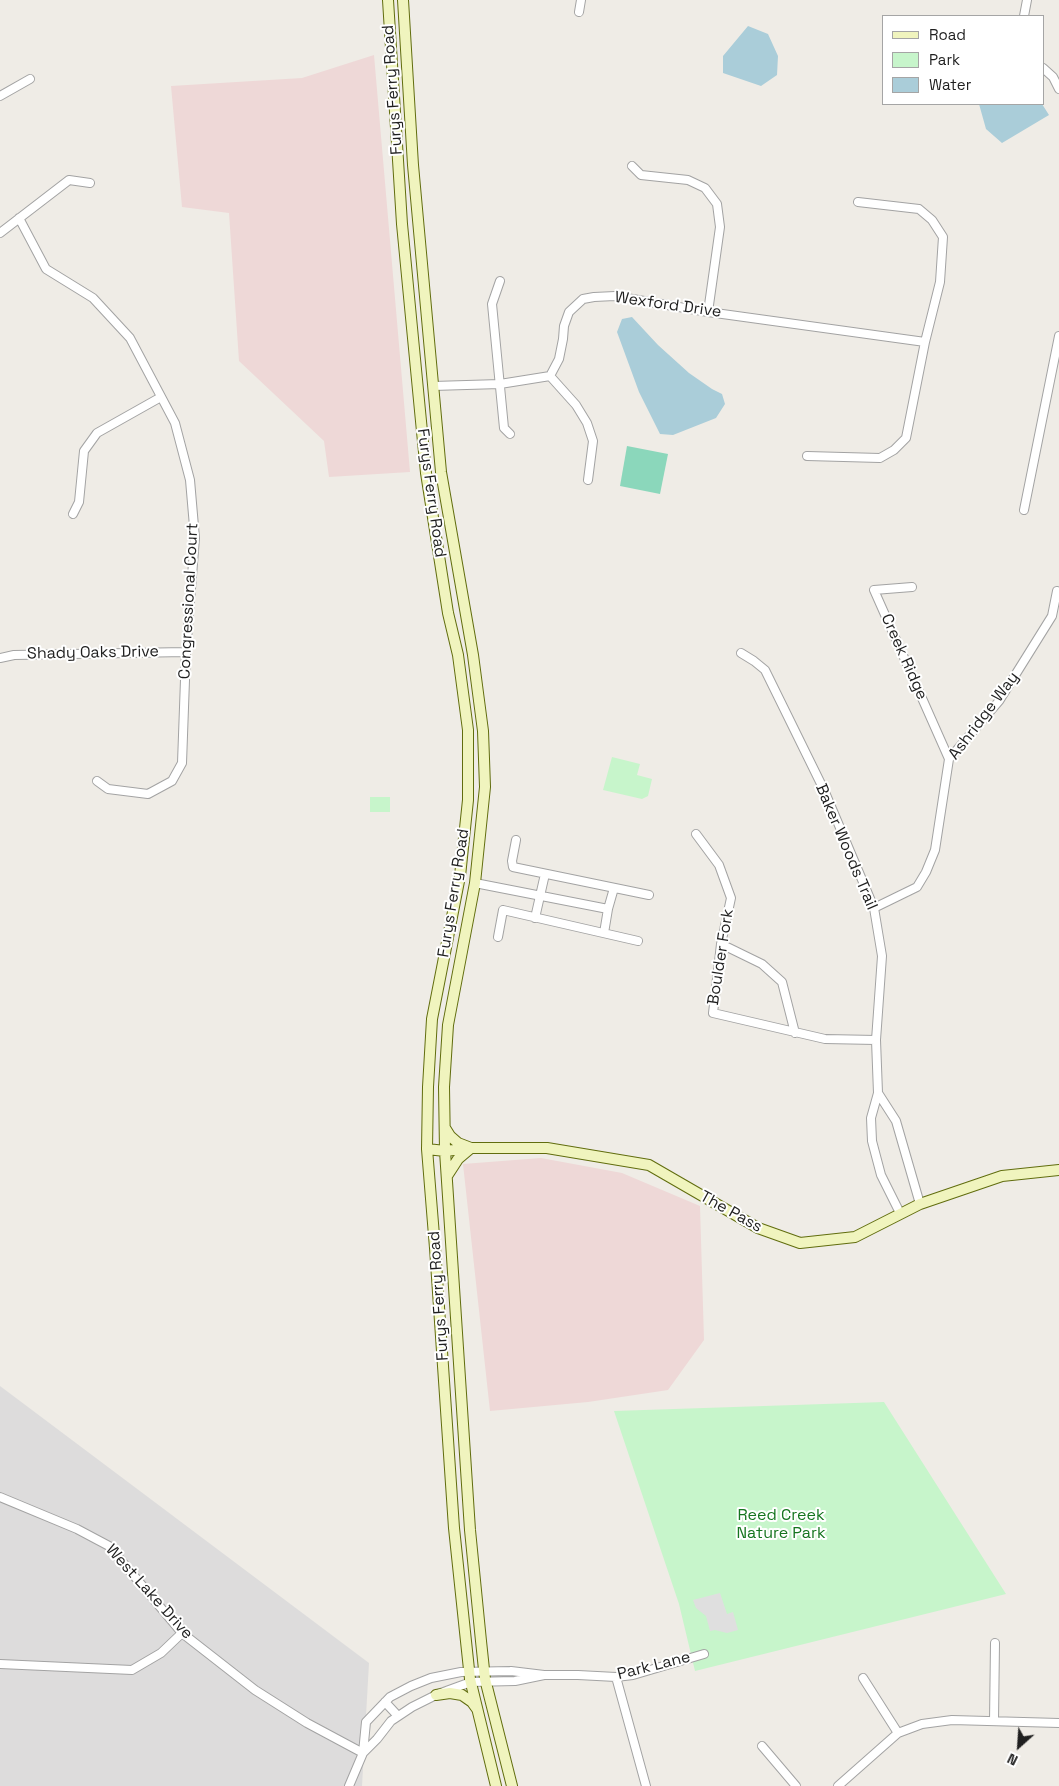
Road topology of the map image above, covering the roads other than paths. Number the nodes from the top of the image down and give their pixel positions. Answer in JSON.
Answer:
{"nodes":[{"id":1,"x":388,"y":0,"type":"edge"},
{"id":2,"x":403,"y":0,"type":"edge"},
{"id":3,"x":581,"y":0,"type":"edge"},
{"id":4,"x":1026,"y":0,"type":"edge"},
{"id":5,"x":580,"y":12,"type":"dead end"},
{"id":6,"x":1024,"y":15,"type":"edge"},
{"id":7,"x":1044,"y":69,"type":"edge"},
{"id":8,"x":1056,"y":77,"type":"edge"},
{"id":9,"x":30,"y":79,"type":"dead end"},
{"id":10,"x":1059,"y":89,"type":"edge"},
{"id":11,"x":0,"y":96,"type":"edge"},
{"id":12,"x":632,"y":166,"type":"dead end"},
{"id":13,"x":90,"y":183,"type":"dead end"},
{"id":14,"x":858,"y":202,"type":"dead end"},
{"id":15,"x":19,"y":218,"type":"junction"},
{"id":16,"x":0,"y":233,"type":"edge"},
{"id":17,"x":500,"y":281,"type":"dead end"},
{"id":18,"x":708,"y":312,"type":"junction"},
{"id":19,"x":1059,"y":336,"type":"edge"},
{"id":20,"x":925,"y":342,"type":"junction"},
{"id":21,"x":550,"y":376,"type":"junction"},
{"id":22,"x":500,"y":384,"type":"junction"},
{"id":23,"x":433,"y":386,"type":"junction"},
{"id":24,"x":161,"y":397,"type":"junction"},
{"id":25,"x":510,"y":434,"type":"dead end"},
{"id":26,"x":807,"y":456,"type":"dead end"},
{"id":27,"x":588,"y":480,"type":"dead end"},
{"id":28,"x":1024,"y":510,"type":"dead end"},
{"id":29,"x":73,"y":514,"type":"dead end"},
{"id":30,"x":912,"y":587,"type":"dead end"},
{"id":31,"x":1057,"y":591,"type":"dead end"},
{"id":32,"x":186,"y":652,"type":"junction"},
{"id":33,"x":741,"y":653,"type":"dead end"},
{"id":34,"x":0,"y":658,"type":"edge"},
{"id":35,"x":949,"y":759,"type":"junction"},
{"id":36,"x":96,"y":781,"type":"dead end"},
{"id":37,"x":696,"y":834,"type":"dead end"},
{"id":38,"x":516,"y":840,"type":"dead end"},
{"id":39,"x":545,"y":874,"type":"junction"},
{"id":40,"x":475,"y":883,"type":"junction"},
{"id":41,"x":614,"y":888,"type":"junction"},
{"id":42,"x":649,"y":895,"type":"dead end"},
{"id":43,"x":540,"y":896,"type":"junction"},
{"id":44,"x":874,"y":908,"type":"junction"},
{"id":45,"x":608,"y":909,"type":"junction"},
{"id":46,"x":535,"y":918,"type":"junction"},
{"id":47,"x":604,"y":934,"type":"junction"},
{"id":48,"x":498,"y":937,"type":"dead end"},
{"id":49,"x":638,"y":941,"type":"dead end"},
{"id":50,"x":721,"y":944,"type":"junction"},
{"id":51,"x":795,"y":1033,"type":"junction"},
{"id":52,"x":876,"y":1040,"type":"junction"},
{"id":53,"x":878,"y":1094,"type":"junction"},
{"id":54,"x":445,"y":1128,"type":"junction"},
{"id":55,"x":471,"y":1148,"type":"junction"},
{"id":56,"x":427,"y":1149,"type":"junction"},
{"id":57,"x":445,"y":1151,"type":"junction"},
{"id":58,"x":1059,"y":1170,"type":"edge"},
{"id":59,"x":447,"y":1176,"type":"junction"},
{"id":60,"x":920,"y":1204,"type":"junction"},
{"id":61,"x":900,"y":1213,"type":"junction"},
{"id":62,"x":462,"y":1415,"type":"junction"},
{"id":63,"x":447,"y":1416,"type":"junction"},
{"id":64,"x":0,"y":1497,"type":"edge"},
{"id":65,"x":182,"y":1633,"type":"junction"},
{"id":66,"x":995,"y":1643,"type":"dead end"},
{"id":67,"x":704,"y":1654,"type":"dead end"},
{"id":68,"x":0,"y":1664,"type":"edge"},
{"id":69,"x":470,"y":1677,"type":"junction"},
{"id":70,"x":486,"y":1677,"type":"junction"},
{"id":71,"x":616,"y":1677,"type":"junction"},
{"id":72,"x":863,"y":1678,"type":"dead end"},
{"id":73,"x":436,"y":1695,"type":"junction"},
{"id":74,"x":386,"y":1702,"type":"junction"},
{"id":75,"x":477,"y":1710,"type":"junction"},
{"id":76,"x":398,"y":1716,"type":"junction"},
{"id":77,"x":994,"y":1721,"type":"junction"},
{"id":78,"x":1059,"y":1723,"type":"edge"},
{"id":79,"x":898,"y":1733,"type":"junction"},
{"id":80,"x":762,"y":1746,"type":"dead end"},
{"id":81,"x":363,"y":1753,"type":"junction"},
{"id":82,"x":349,"y":1786,"type":"edge"},
{"id":83,"x":496,"y":1786,"type":"edge"},
{"id":84,"x":512,"y":1786,"type":"edge"},
{"id":85,"x":646,"y":1786,"type":"edge"},
{"id":86,"x":796,"y":1786,"type":"edge"},
{"id":87,"x":838,"y":1786,"type":"edge"}],
"edges":[{"from":1,"to":56,"type":"main road","name":"Furys Ferry Road"},
{"from":2,"to":23,"type":"main road","name":"Furys Ferry Road"},
{"from":3,"to":5,"type":"street"},
{"from":4,"to":6,"type":"street"},
{"from":7,"to":8,"type":"street"},
{"from":8,"to":10,"type":"street"},
{"from":9,"to":11,"type":"street"},
{"from":12,"to":18,"type":"street"},
{"from":13,"to":15,"type":"street"},
{"from":14,"to":20,"type":"street"},
{"from":15,"to":16,"type":"street"},
{"from":15,"to":24,"type":"street","name":"Congressional Court"},
{"from":17,"to":22,"type":"street"},
{"from":18,"to":20,"type":"street","name":"Wexford Drive"},
{"from":18,"to":21,"type":"street","name":"Wexford Drive"},
{"from":19,"to":28,"type":"street"},
{"from":20,"to":26,"type":"street"},
{"from":21,"to":22,"type":"street"},
{"from":21,"to":27,"type":"street"},
{"from":22,"to":23,"type":"street"},
{"from":22,"to":25,"type":"street"},
{"from":23,"to":40,"type":"main road","name":"Furys Ferry Road"},
{"from":24,"to":29,"type":"street"},
{"from":24,"to":32,"type":"street","name":"Congressional Court"},
{"from":30,"to":35,"type":"street","name":"Creek Ridge"},
{"from":31,"to":35,"type":"street","name":"Ashridge Way"},
{"from":32,"to":34,"type":"street","name":"Shady Oaks Drive"},
{"from":32,"to":36,"type":"street","name":"Congressional Court"},
{"from":33,"to":44,"type":"street","name":"Baker Woods Trail"},
{"from":35,"to":44,"type":"street","name":"Ashridge Way"},
{"from":37,"to":50,"type":"street","name":"Boulder Fork"},
{"from":38,"to":39,"type":"street"},
{"from":39,"to":41,"type":"street"},
{"from":39,"to":43,"type":"street"},
{"from":40,"to":43,"type":"street"},
{"from":40,"to":54,"type":"main road","name":"Furys Ferry Road"},
{"from":41,"to":42,"type":"street"},
{"from":41,"to":45,"type":"street"},
{"from":43,"to":45,"type":"street"},
{"from":43,"to":46,"type":"street"},
{"from":44,"to":52,"type":"street","name":"Baker Woods Trail"},
{"from":45,"to":47,"type":"street"},
{"from":46,"to":47,"type":"street"},
{"from":46,"to":48,"type":"street"},
{"from":47,"to":49,"type":"street"},
{"from":50,"to":51,"type":"street"},
{"from":50,"to":51,"type":"street","name":"Boulder Fork"},
{"from":51,"to":52,"type":"street","name":"Boulder Fork"},
{"from":52,"to":53,"type":"street","name":"Baker Woods Trail"},
{"from":53,"to":60,"type":"street"},
{"from":53,"to":61,"type":"street","name":"Baker Woods Trail"},
{"from":54,"to":55,"type":"main road"},
{"from":54,"to":57,"type":"main road","name":"Furys Ferry Road"},
{"from":55,"to":57,"type":"main road","name":"The Pass"},
{"from":55,"to":59,"type":"main road"},
{"from":55,"to":61,"type":"main road","name":"The Pass"},
{"from":56,"to":57,"type":"main road","name":"The Pass"},
{"from":56,"to":63,"type":"main road","name":"Furys Ferry Road"},
{"from":57,"to":59,"type":"main road","name":"Furys Ferry Road"},
{"from":58,"to":60,"type":"main road","name":"The Pass"},
{"from":59,"to":62,"type":"main road","name":"Furys Ferry Road"},
{"from":60,"to":61,"type":"main road","name":"The Pass"},
{"from":62,"to":63,"type":"main road"},
{"from":62,"to":70,"type":"main road","name":"Furys Ferry Road"},
{"from":63,"to":69,"type":"main road","name":"Furys Ferry Road"},
{"from":64,"to":65,"type":"street","name":"West Lake Drive"},
{"from":65,"to":68,"type":"street"},
{"from":65,"to":81,"type":"street","name":"West Lake Drive"},
{"from":66,"to":77,"type":"street"},
{"from":67,"to":71,"type":"street","name":"Park Lane"},
{"from":69,"to":70,"type":"street","name":"Park Lane"},
{"from":69,"to":73,"type":"street"},
{"from":69,"to":74,"type":"street"},
{"from":69,"to":75,"type":"main road","name":"Furys Ferry Road"},
{"from":70,"to":71,"type":"street","name":"Park Lane"},
{"from":70,"to":84,"type":"main road","name":"Furys Ferry Road"},
{"from":71,"to":85,"type":"street"},
{"from":72,"to":79,"type":"street"},
{"from":73,"to":75,"type":"main road"},
{"from":73,"to":76,"type":"street"},
{"from":74,"to":76,"type":"street"},
{"from":74,"to":81,"type":"street"},
{"from":75,"to":83,"type":"main road","name":"Furys Ferry Road"},
{"from":76,"to":81,"type":"street"},
{"from":77,"to":78,"type":"street"},
{"from":77,"to":79,"type":"street"},
{"from":79,"to":87,"type":"street"},
{"from":80,"to":86,"type":"street"},
{"from":81,"to":82,"type":"street"}]}
